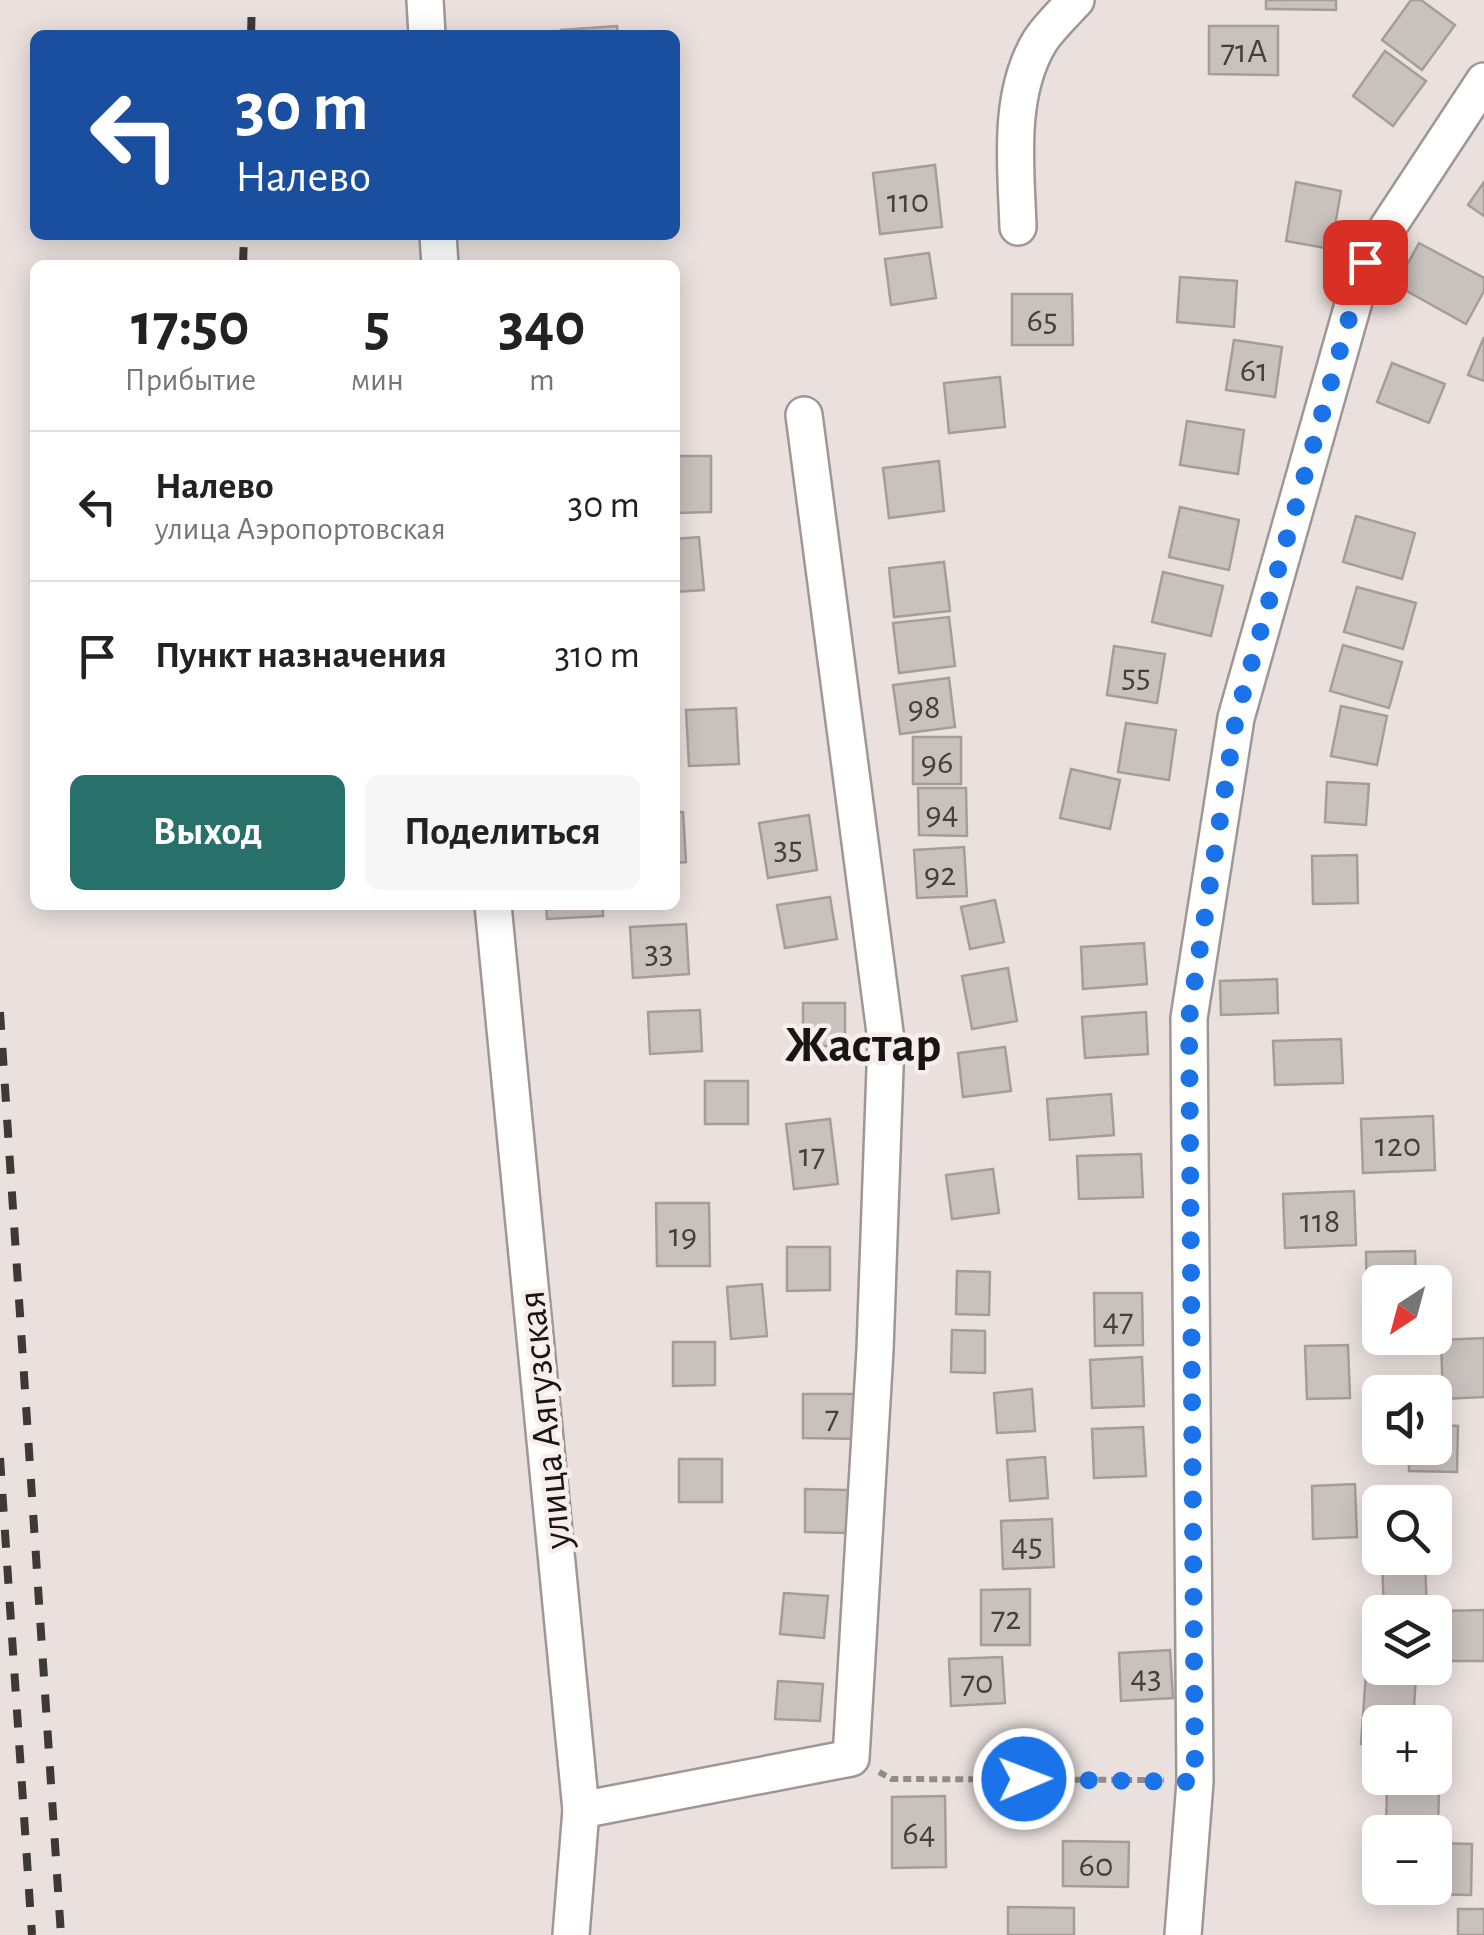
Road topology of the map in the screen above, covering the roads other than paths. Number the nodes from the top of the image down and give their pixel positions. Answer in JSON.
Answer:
{"nodes":[{"id":1,"x":425,"y":0,"type":"edge"},
{"id":2,"x":1076,"y":0,"type":"edge"},
{"id":3,"x":427,"y":30,"type":"edge"},
{"id":4,"x":1484,"y":81,"type":"edge"},
{"id":5,"x":1018,"y":227,"type":"dead end"},
{"id":6,"x":804,"y":415,"type":"dead end"},
{"id":7,"x":493,"y":910,"type":"edge"},
{"id":8,"x":581,"y":1810,"type":"junction"},
{"id":9,"x":571,"y":1935,"type":"edge"},
{"id":10,"x":1182,"y":1935,"type":"edge"}],
"edges":[{"from":1,"to":3,"type":"street"},
{"from":2,"to":5,"type":"street"},
{"from":4,"to":10,"type":"street"},
{"from":6,"to":8,"type":"street"},
{"from":7,"to":8,"type":"street","name":"улица Аягузская"},
{"from":8,"to":9,"type":"street","name":"улица Аягузская"}]}
